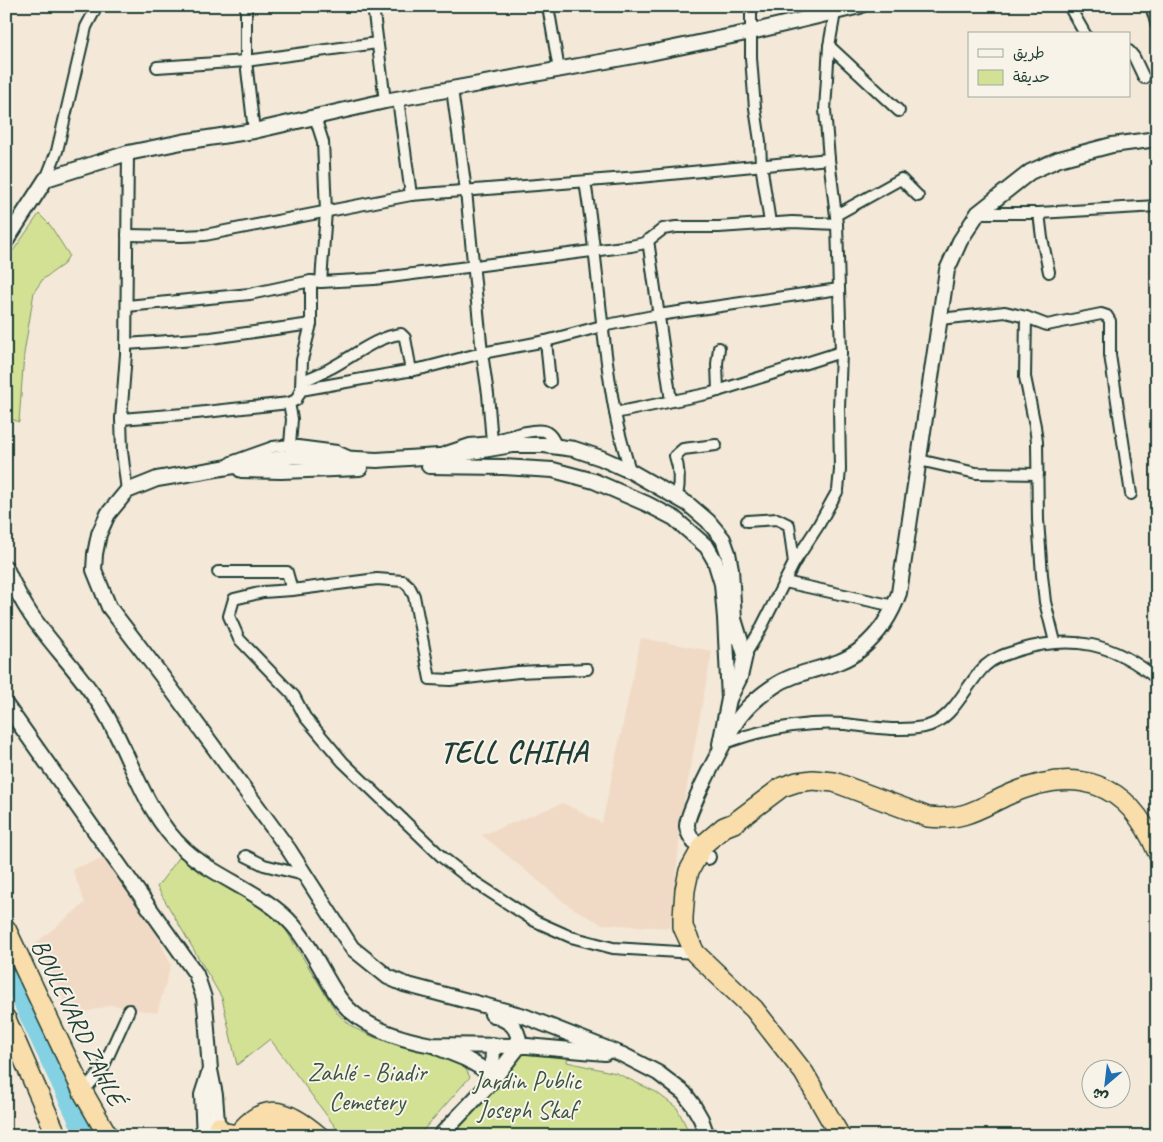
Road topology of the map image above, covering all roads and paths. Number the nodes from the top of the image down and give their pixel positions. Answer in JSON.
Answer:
{"nodes":[{"id":1,"x":98,"y":6,"type":"edge"},
{"id":2,"x":246,"y":6,"type":"edge"},
{"id":3,"x":372,"y":6,"type":"edge"},
{"id":4,"x":548,"y":6,"type":"edge"},
{"id":5,"x":751,"y":6,"type":"edge"},
{"id":6,"x":860,"y":6,"type":"edge"},
{"id":7,"x":1069,"y":6,"type":"edge"},
{"id":8,"x":1151,"y":6,"type":"edge"},
{"id":9,"x":836,"y":10,"type":"edge"},
{"id":10,"x":1157,"y":26,"type":"edge"},
{"id":11,"x":751,"y":32,"type":"junction"},
{"id":12,"x":1084,"y":32,"type":"edge"},
{"id":13,"x":377,"y":43,"type":"junction"},
{"id":14,"x":829,"y":46,"type":"junction"},
{"id":15,"x":1130,"y":51,"type":"edge"},
{"id":16,"x":246,"y":61,"type":"junction"},
{"id":17,"x":157,"y":67,"type":"dead end"},
{"id":18,"x":560,"y":70,"type":"junction"},
{"id":19,"x":1144,"y":78,"type":"dead end"},
{"id":20,"x":452,"y":89,"type":"junction"},
{"id":21,"x":392,"y":100,"type":"junction"},
{"id":22,"x":899,"y":111,"type":"dead end"},
{"id":23,"x":316,"y":117,"type":"junction"},
{"id":24,"x":254,"y":131,"type":"junction"},
{"id":25,"x":1157,"y":139,"type":"edge"},
{"id":26,"x":128,"y":153,"type":"junction"},
{"id":27,"x":829,"y":159,"type":"junction"},
{"id":28,"x":760,"y":164,"type":"junction"},
{"id":29,"x":46,"y":179,"type":"junction"},
{"id":30,"x":585,"y":182,"type":"junction"},
{"id":31,"x":466,"y":192,"type":"junction"},
{"id":32,"x":411,"y":196,"type":"junction"},
{"id":33,"x":918,"y":196,"type":"dead end"},
{"id":34,"x":1157,"y":206,"type":"edge"},
{"id":35,"x":326,"y":211,"type":"junction"},
{"id":36,"x":978,"y":213,"type":"junction"},
{"id":37,"x":1039,"y":213,"type":"junction"},
{"id":38,"x":837,"y":220,"type":"junction"},
{"id":39,"x":770,"y":223,"type":"junction"},
{"id":40,"x":127,"y":235,"type":"junction"},
{"id":41,"x":648,"y":240,"type":"junction"},
{"id":42,"x":6,"y":241,"type":"edge"},
{"id":43,"x":594,"y":251,"type":"junction"},
{"id":44,"x":473,"y":266,"type":"junction"},
{"id":45,"x":1049,"y":272,"type":"dead end"},
{"id":46,"x":316,"y":281,"type":"junction"},
{"id":47,"x":839,"y":289,"type":"junction"},
{"id":48,"x":127,"y":306,"type":"junction"},
{"id":49,"x":658,"y":315,"type":"junction"},
{"id":50,"x":1026,"y":317,"type":"junction"},
{"id":51,"x":940,"y":319,"type":"junction"},
{"id":52,"x":311,"y":324,"type":"junction"},
{"id":53,"x":602,"y":326,"type":"junction"},
{"id":54,"x":546,"y":341,"type":"junction"},
{"id":55,"x":126,"y":344,"type":"junction"},
{"id":56,"x":719,"y":348,"type":"dead end"},
{"id":57,"x":841,"y":352,"type":"junction"},
{"id":58,"x":482,"y":353,"type":"junction"},
{"id":59,"x":411,"y":371,"type":"junction"},
{"id":60,"x":550,"y":382,"type":"dead end"},
{"id":61,"x":302,"y":386,"type":"junction"},
{"id":62,"x":718,"y":391,"type":"junction"},
{"id":63,"x":671,"y":401,"type":"junction"},
{"id":64,"x":289,"y":402,"type":"junction"},
{"id":65,"x":615,"y":413,"type":"junction"},
{"id":66,"x":121,"y":419,"type":"junction"},
{"id":67,"x":492,"y":442,"type":"junction"},
{"id":68,"x":716,"y":445,"type":"dead end"},
{"id":69,"x":557,"y":447,"type":"junction"},
{"id":70,"x":441,"y":456,"type":"junction"},
{"id":71,"x":296,"y":457,"type":"junction"},
{"id":72,"x":919,"y":460,"type":"junction"},
{"id":73,"x":352,"y":463,"type":"junction"},
{"id":74,"x":630,"y":471,"type":"junction"},
{"id":75,"x":197,"y":473,"type":"junction"},
{"id":76,"x":1038,"y":474,"type":"junction"},
{"id":77,"x":127,"y":491,"type":"junction"},
{"id":78,"x":1131,"y":494,"type":"dead end"},
{"id":79,"x":682,"y":500,"type":"junction"},
{"id":80,"x":674,"y":518,"type":"junction"},
{"id":81,"x":747,"y":521,"type":"dead end"},
{"id":82,"x":722,"y":539,"type":"junction"},
{"id":83,"x":707,"y":547,"type":"junction"},
{"id":84,"x":794,"y":563,"type":"junction"},
{"id":85,"x":6,"y":568,"type":"edge"},
{"id":86,"x":218,"y":572,"type":"dead end"},
{"id":87,"x":785,"y":582,"type":"junction"},
{"id":88,"x":292,"y":590,"type":"junction"},
{"id":89,"x":894,"y":606,"type":"junction"},
{"id":90,"x":1055,"y":642,"type":"junction"},
{"id":91,"x":745,"y":655,"type":"junction"},
{"id":92,"x":587,"y":669,"type":"dead end"},
{"id":93,"x":1157,"y":679,"type":"edge"},
{"id":94,"x":729,"y":699,"type":"junction"},
{"id":95,"x":6,"y":705,"type":"edge"},
{"id":96,"x":721,"y":748,"type":"junction"},
{"id":97,"x":707,"y":849,"type":"junction"},
{"id":98,"x":1157,"y":851,"type":"edge"},
{"id":99,"x":246,"y":856,"type":"dead end"},
{"id":100,"x":304,"y":875,"type":"junction"},
{"id":101,"x":6,"y":929,"type":"edge"},
{"id":102,"x":695,"y":953,"type":"junction"},
{"id":103,"x":444,"y":994,"type":"junction"},
{"id":104,"x":129,"y":1010,"type":"dead end"},
{"id":105,"x":6,"y":1019,"type":"edge"},
{"id":106,"x":542,"y":1023,"type":"junction"},
{"id":107,"x":432,"y":1045,"type":"junction"},
{"id":108,"x":493,"y":1045,"type":"junction"},
{"id":109,"x":520,"y":1045,"type":"junction"},
{"id":110,"x":538,"y":1046,"type":"junction"},
{"id":111,"x":623,"y":1055,"type":"junction"},
{"id":112,"x":492,"y":1078,"type":"junction"},
{"id":113,"x":83,"y":1092,"type":"junction"},
{"id":114,"x":213,"y":1133,"type":"edge"},
{"id":115,"x":237,"y":1135,"type":"edge"},
{"id":116,"x":57,"y":1136,"type":"edge"},
{"id":117,"x":108,"y":1136,"type":"edge"},
{"id":118,"x":252,"y":1136,"type":"edge"},
{"id":119,"x":299,"y":1136,"type":"edge"},
{"id":120,"x":319,"y":1136,"type":"edge"},
{"id":121,"x":440,"y":1136,"type":"edge"},
{"id":122,"x":707,"y":1136,"type":"edge"},
{"id":123,"x":840,"y":1136,"type":"edge"}],
"edges":[{"from":1,"to":29,"type":"street"},
{"from":2,"to":16,"type":"street"},
{"from":3,"to":13,"type":"street"},
{"from":4,"to":18,"type":"street"},
{"from":5,"to":11,"type":"street"},
{"from":6,"to":9,"type":"street"},
{"from":7,"to":12,"type":"street"},
{"from":8,"to":10,"type":"street"},
{"from":9,"to":11,"type":"street"},
{"from":9,"to":14,"type":"street"},
{"from":11,"to":18,"type":"street"},
{"from":11,"to":28,"type":"street"},
{"from":13,"to":16,"type":"street"},
{"from":13,"to":21,"type":"street"},
{"from":14,"to":22,"type":"street"},
{"from":14,"to":27,"type":"street"},
{"from":15,"to":19,"type":"street"},
{"from":16,"to":17,"type":"street"},
{"from":16,"to":24,"type":"street"},
{"from":18,"to":20,"type":"street"},
{"from":20,"to":21,"type":"street"},
{"from":20,"to":31,"type":"street"},
{"from":21,"to":23,"type":"street"},
{"from":21,"to":32,"type":"street"},
{"from":23,"to":24,"type":"street"},
{"from":23,"to":35,"type":"street"},
{"from":24,"to":26,"type":"street"},
{"from":25,"to":36,"type":"street"},
{"from":26,"to":29,"type":"street"},
{"from":26,"to":40,"type":"street"},
{"from":27,"to":28,"type":"street"},
{"from":27,"to":38,"type":"street"},
{"from":28,"to":30,"type":"street"},
{"from":28,"to":39,"type":"street"},
{"from":29,"to":42,"type":"street"},
{"from":30,"to":31,"type":"street"},
{"from":30,"to":43,"type":"street"},
{"from":31,"to":32,"type":"street"},
{"from":31,"to":44,"type":"street"},
{"from":32,"to":35,"type":"street"},
{"from":33,"to":38,"type":"street"},
{"from":34,"to":37,"type":"street"},
{"from":35,"to":40,"type":"street"},
{"from":35,"to":46,"type":"street"},
{"from":36,"to":37,"type":"street"},
{"from":36,"to":51,"type":"street"},
{"from":37,"to":45,"type":"street"},
{"from":38,"to":39,"type":"street"},
{"from":38,"to":47,"type":"street"},
{"from":39,"to":41,"type":"street"},
{"from":40,"to":48,"type":"street"},
{"from":41,"to":43,"type":"street"},
{"from":41,"to":49,"type":"street"},
{"from":43,"to":44,"type":"street"},
{"from":43,"to":53,"type":"street"},
{"from":44,"to":46,"type":"street"},
{"from":44,"to":58,"type":"street"},
{"from":46,"to":48,"type":"street"},
{"from":46,"to":52,"type":"street"},
{"from":47,"to":49,"type":"street"},
{"from":47,"to":57,"type":"street"},
{"from":48,"to":55,"type":"street"},
{"from":49,"to":53,"type":"street"},
{"from":49,"to":63,"type":"street"},
{"from":50,"to":51,"type":"street"},
{"from":50,"to":76,"type":"street"},
{"from":50,"to":78,"type":"street"},
{"from":51,"to":72,"type":"street"},
{"from":52,"to":55,"type":"street"},
{"from":52,"to":61,"type":"street"},
{"from":53,"to":54,"type":"street"},
{"from":53,"to":65,"type":"street"},
{"from":54,"to":58,"type":"street"},
{"from":54,"to":60,"type":"street"},
{"from":55,"to":66,"type":"street"},
{"from":56,"to":62,"type":"street"},
{"from":57,"to":62,"type":"street"},
{"from":57,"to":84,"type":"street"},
{"from":58,"to":59,"type":"street"},
{"from":58,"to":67,"type":"street"},
{"from":59,"to":61,"type":"street"},
{"from":59,"to":61,"type":"street"},
{"from":61,"to":64,"type":"street"},
{"from":62,"to":63,"type":"street"},
{"from":63,"to":65,"type":"street"},
{"from":64,"to":66,"type":"street"},
{"from":64,"to":71,"type":"street"},
{"from":65,"to":74,"type":"street"},
{"from":66,"to":77,"type":"street"},
{"from":67,"to":69,"type":"street"},
{"from":67,"to":70,"type":"street"},
{"from":68,"to":79,"type":"street"},
{"from":69,"to":70,"type":"street"},
{"from":69,"to":74,"type":"street"},
{"from":70,"to":73,"type":"street"},
{"from":71,"to":73,"type":"street"},
{"from":71,"to":75,"type":"street"},
{"from":71,"to":75,"type":"street"},
{"from":72,"to":76,"type":"street"},
{"from":72,"to":89,"type":"street"},
{"from":73,"to":80,"type":"street"},
{"from":74,"to":79,"type":"street"},
{"from":75,"to":77,"type":"street"},
{"from":76,"to":90,"type":"street"},
{"from":77,"to":100,"type":"street"},
{"from":79,"to":80,"type":"street"},
{"from":79,"to":82,"type":"street"},
{"from":80,"to":83,"type":"street"},
{"from":81,"to":84,"type":"street"},
{"from":82,"to":83,"type":"street"},
{"from":82,"to":91,"type":"street"},
{"from":83,"to":94,"type":"street"},
{"from":84,"to":87,"type":"street"},
{"from":85,"to":107,"type":"street"},
{"from":86,"to":88,"type":"street"},
{"from":87,"to":89,"type":"street"},
{"from":87,"to":91,"type":"street"},
{"from":88,"to":92,"type":"street"},
{"from":88,"to":102,"type":"street"},
{"from":89,"to":96,"type":"street"},
{"from":90,"to":93,"type":"street"},
{"from":90,"to":96,"type":"street"},
{"from":91,"to":94,"type":"street"},
{"from":94,"to":96,"type":"street"},
{"from":95,"to":114,"type":"street"},
{"from":96,"to":97,"type":"street"},
{"from":97,"to":98,"type":"highway"},
{"from":97,"to":102,"type":"highway"},
{"from":99,"to":100,"type":"street"},
{"from":100,"to":103,"type":"street"},
{"from":101,"to":113,"type":"highway","name":"BOULEVARD ZAHLÉ"},
{"from":102,"to":123,"type":"highway"},
{"from":103,"to":106,"type":"street"},
{"from":103,"to":109,"type":"street"},
{"from":104,"to":113,"type":"street"},
{"from":105,"to":116,"type":"highway"},
{"from":106,"to":110,"type":"street"},
{"from":106,"to":111,"type":"street"},
{"from":107,"to":108,"type":"street"},
{"from":107,"to":112,"type":"street"},
{"from":108,"to":109,"type":"street"},
{"from":108,"to":112,"type":"street"},
{"from":109,"to":110,"type":"street"},
{"from":109,"to":112,"type":"street"},
{"from":110,"to":111,"type":"street"},
{"from":111,"to":122,"type":"street"},
{"from":112,"to":121,"type":"street"},
{"from":113,"to":117,"type":"highway","name":"BOULEVARD ZAHLÉ"},
{"from":114,"to":115,"type":"highway"},
{"from":115,"to":120,"type":"highway"},
{"from":118,"to":119,"type":"highway"}]}
